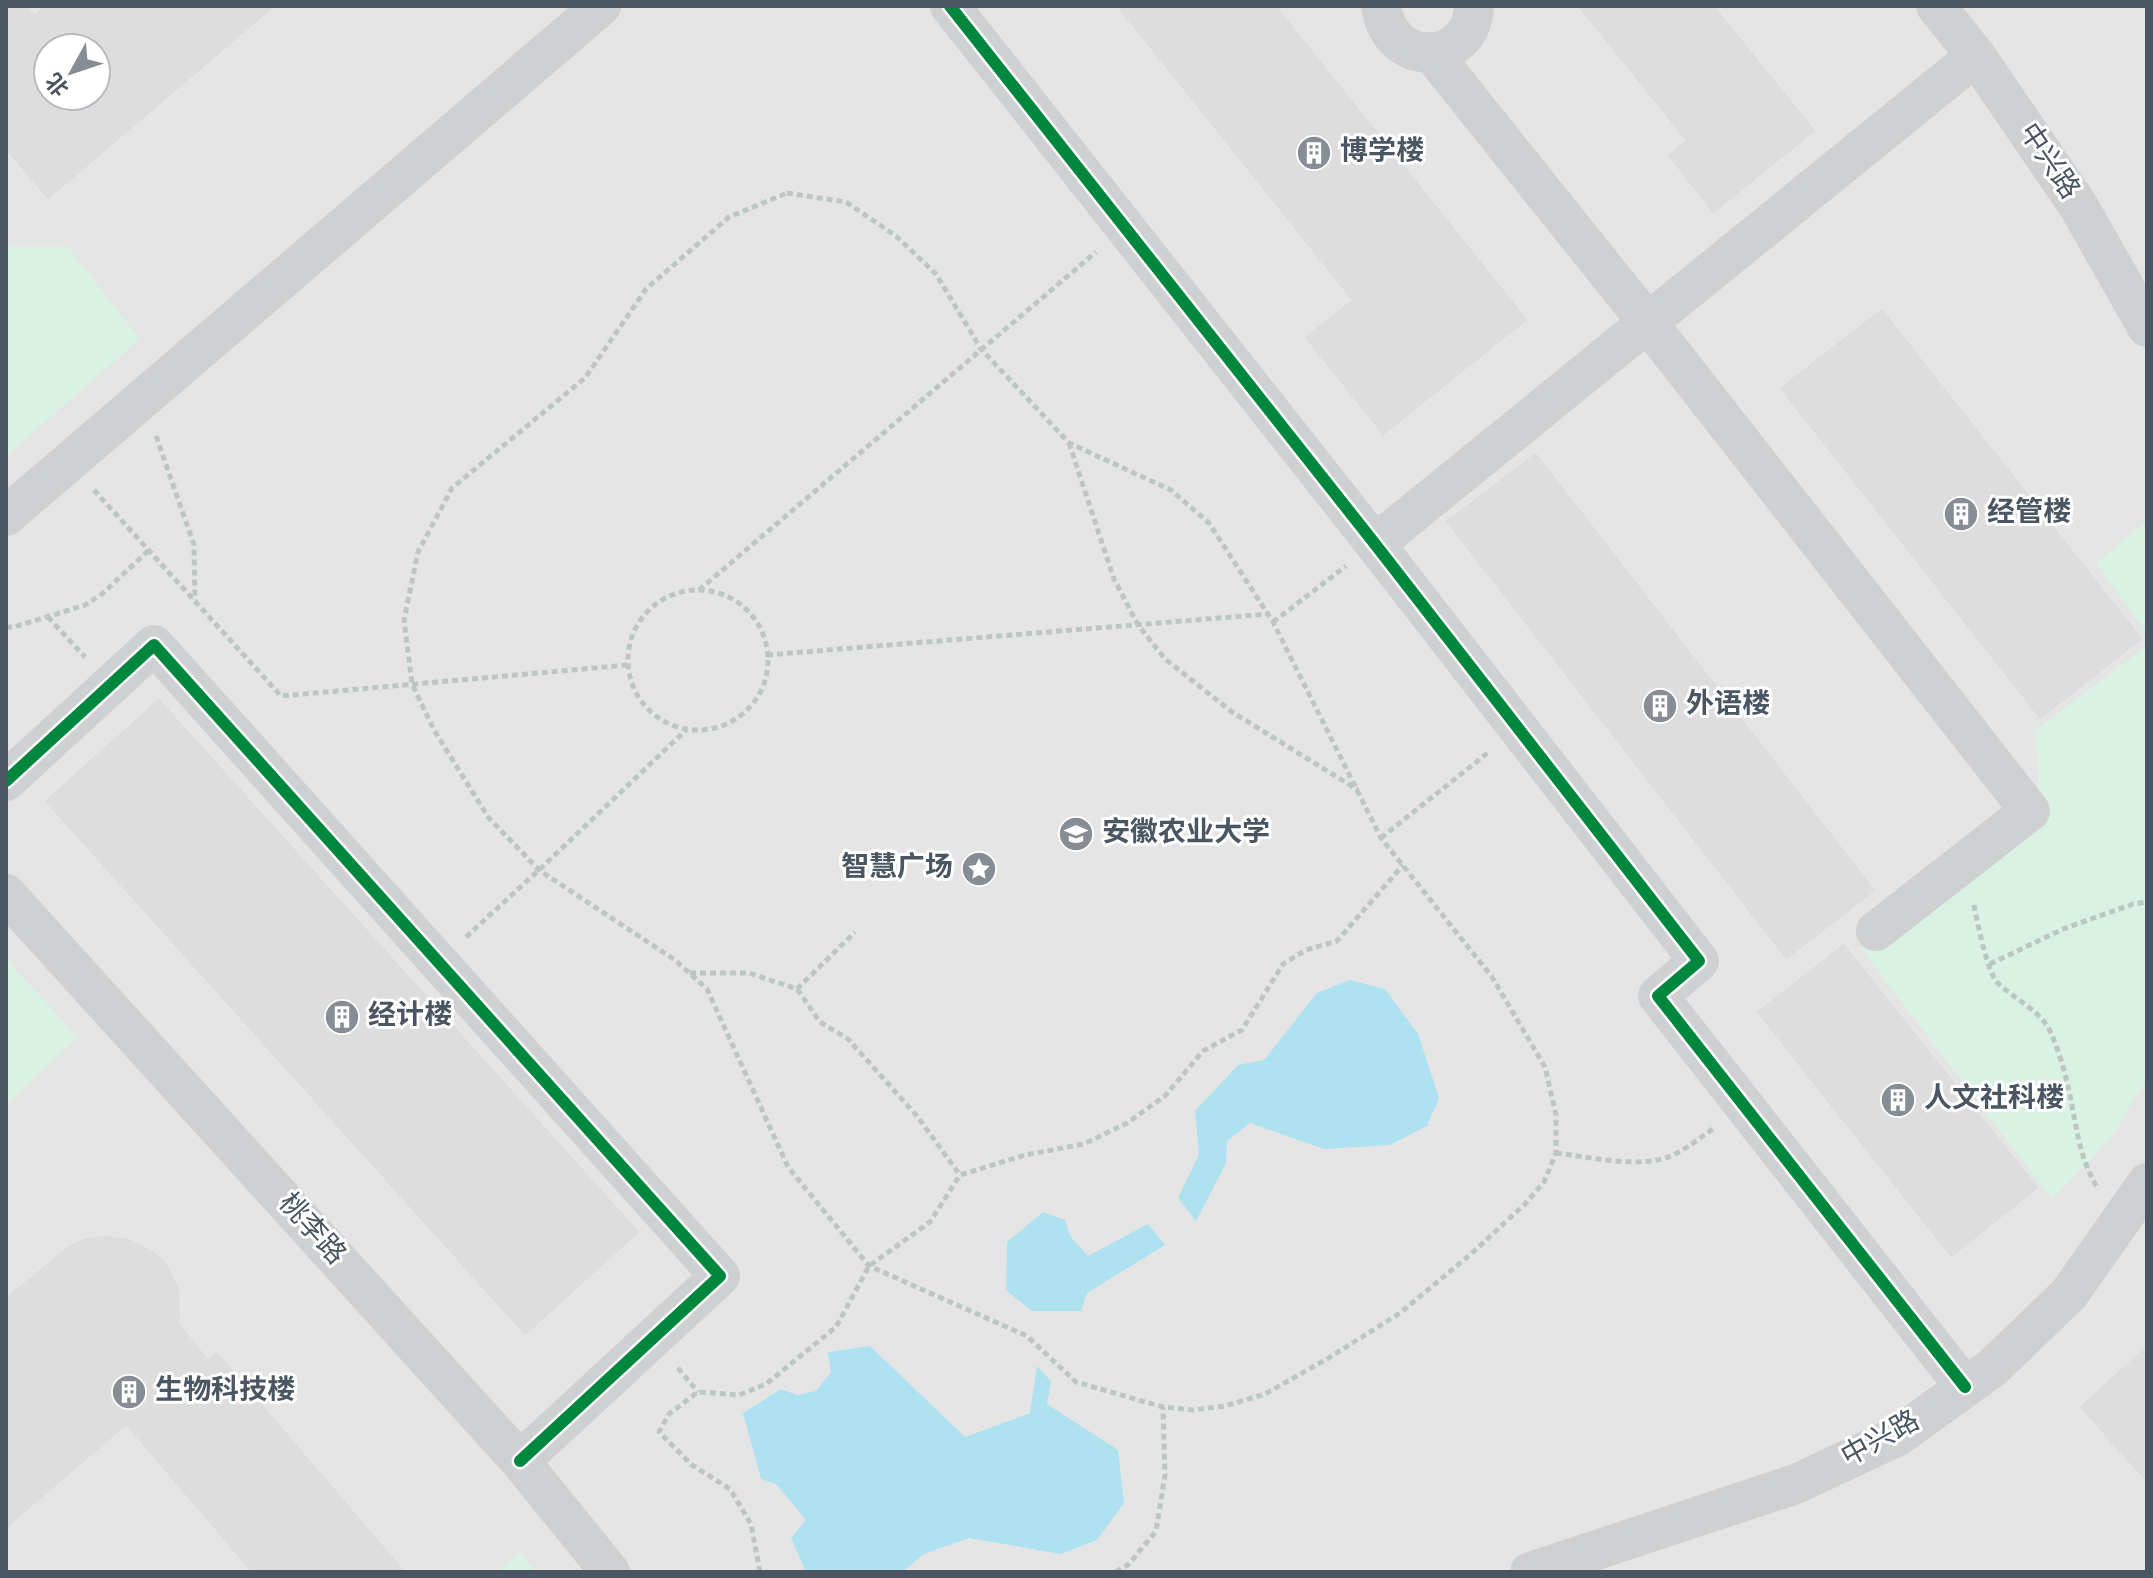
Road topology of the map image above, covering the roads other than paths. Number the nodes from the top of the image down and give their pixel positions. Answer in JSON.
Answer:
{"nodes":[{"id":1,"x":601,"y":6,"type":"edge"},
{"id":2,"x":950,"y":6,"type":"edge"},
{"id":3,"x":1381,"y":6,"type":"edge"},
{"id":4,"x":1474,"y":6,"type":"edge"},
{"id":5,"x":1936,"y":6,"type":"edge"},
{"id":6,"x":1431,"y":52,"type":"junction"},
{"id":7,"x":1976,"y":56,"type":"junction"},
{"id":8,"x":2135,"y":275,"type":"edge"},
{"id":9,"x":1648,"y":323,"type":"junction"},
{"id":10,"x":2147,"y":327,"type":"edge"},
{"id":11,"x":6,"y":516,"type":"edge"},
{"id":12,"x":1375,"y":544,"type":"junction"},
{"id":13,"x":6,"y":781,"type":"edge"},
{"id":14,"x":6,"y":894,"type":"edge"},
{"id":15,"x":1876,"y":931,"type":"dead end"},
{"id":16,"x":2147,"y":1183,"type":"edge"},
{"id":17,"x":1965,"y":1387,"type":"junction"},
{"id":18,"x":520,"y":1461,"type":"junction"},
{"id":19,"x":1550,"y":1569,"type":"edge"},
{"id":20,"x":610,"y":1572,"type":"edge"}],
"edges":[{"from":1,"to":11,"type":"street"},
{"from":2,"to":12,"type":"street"},
{"from":3,"to":6,"type":"street"},
{"from":4,"to":6,"type":"street"},
{"from":5,"to":7,"type":"street","name":"中兴路"},
{"from":6,"to":9,"type":"street"},
{"from":7,"to":8,"type":"street","name":"中兴路"},
{"from":7,"to":9,"type":"street"},
{"from":8,"to":10,"type":"street","name":"中兴路"},
{"from":9,"to":12,"type":"street"},
{"from":9,"to":15,"type":"street"},
{"from":12,"to":17,"type":"street"},
{"from":13,"to":18,"type":"street"},
{"from":14,"to":18,"type":"street","name":"桃李路"},
{"from":16,"to":17,"type":"street","name":"中兴路"},
{"from":17,"to":19,"type":"street","name":"中兴路"},
{"from":18,"to":20,"type":"street","name":"桃李路"}]}
